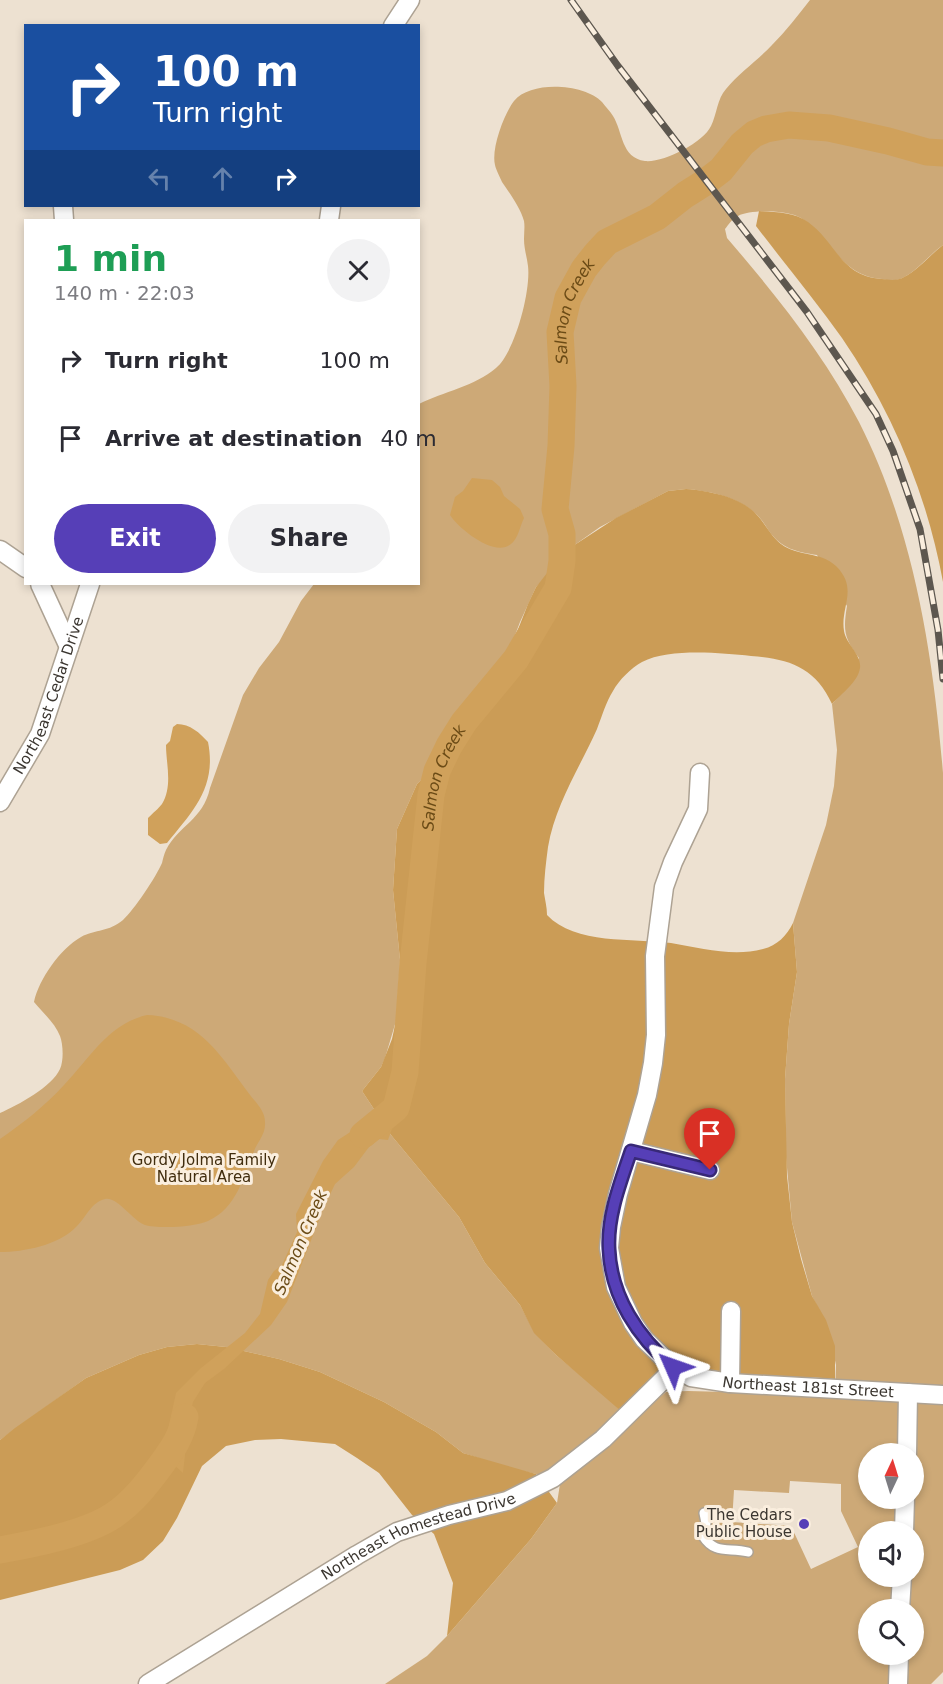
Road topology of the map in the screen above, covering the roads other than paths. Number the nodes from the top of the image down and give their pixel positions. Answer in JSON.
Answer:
{"nodes":[{"id":1,"x":410,"y":0,"type":"edge"},
{"id":2,"x":394,"y":24,"type":"edge"},
{"id":3,"x":0,"y":550,"type":"edge"},
{"id":4,"x":24,"y":567,"type":"edge"},
{"id":5,"x":40,"y":585,"type":"edge"},
{"id":6,"x":90,"y":585,"type":"edge"},
{"id":7,"x":69,"y":647,"type":"junction"},
{"id":8,"x":700,"y":772,"type":"dead end"},
{"id":9,"x":0,"y":802,"type":"edge"},
{"id":10,"x":631,"y":1151,"type":"junction"},
{"id":11,"x":710,"y":1170,"type":"dead end"},
{"id":12,"x":731,"y":1311,"type":"dead end"},
{"id":13,"x":675,"y":1368,"type":"junction"},
{"id":14,"x":730,"y":1383,"type":"junction"},
{"id":15,"x":908,"y":1393,"type":"junction"},
{"id":16,"x":943,"y":1395,"type":"edge"},
{"id":17,"x":908,"y":1443,"type":"edge"},
{"id":18,"x":704,"y":1513,"type":"dead end"},
{"id":19,"x":748,"y":1552,"type":"dead end"},
{"id":20,"x":899,"y":1665,"type":"edge"},
{"id":21,"x":147,"y":1684,"type":"edge"},
{"id":22,"x":898,"y":1684,"type":"edge"}],
"edges":[{"from":1,"to":2,"type":"street"},
{"from":3,"to":4,"type":"street"},
{"from":5,"to":7,"type":"street"},
{"from":6,"to":7,"type":"street","name":"Northeast Cedar Drive"},
{"from":7,"to":9,"type":"street","name":"Northeast Cedar Drive"},
{"from":8,"to":10,"type":"street"},
{"from":10,"to":11,"type":"street"},
{"from":10,"to":13,"type":"street"},
{"from":12,"to":14,"type":"street"},
{"from":13,"to":14,"type":"street","name":"Northeast 181st Street"},
{"from":13,"to":21,"type":"street","name":"Northeast Homestead Drive"},
{"from":14,"to":15,"type":"street","name":"Northeast 181st Street"},
{"from":15,"to":16,"type":"street","name":"Northeast 181st Street"},
{"from":15,"to":17,"type":"street"},
{"from":18,"to":19,"type":"lane"},
{"from":20,"to":22,"type":"street"}]}
